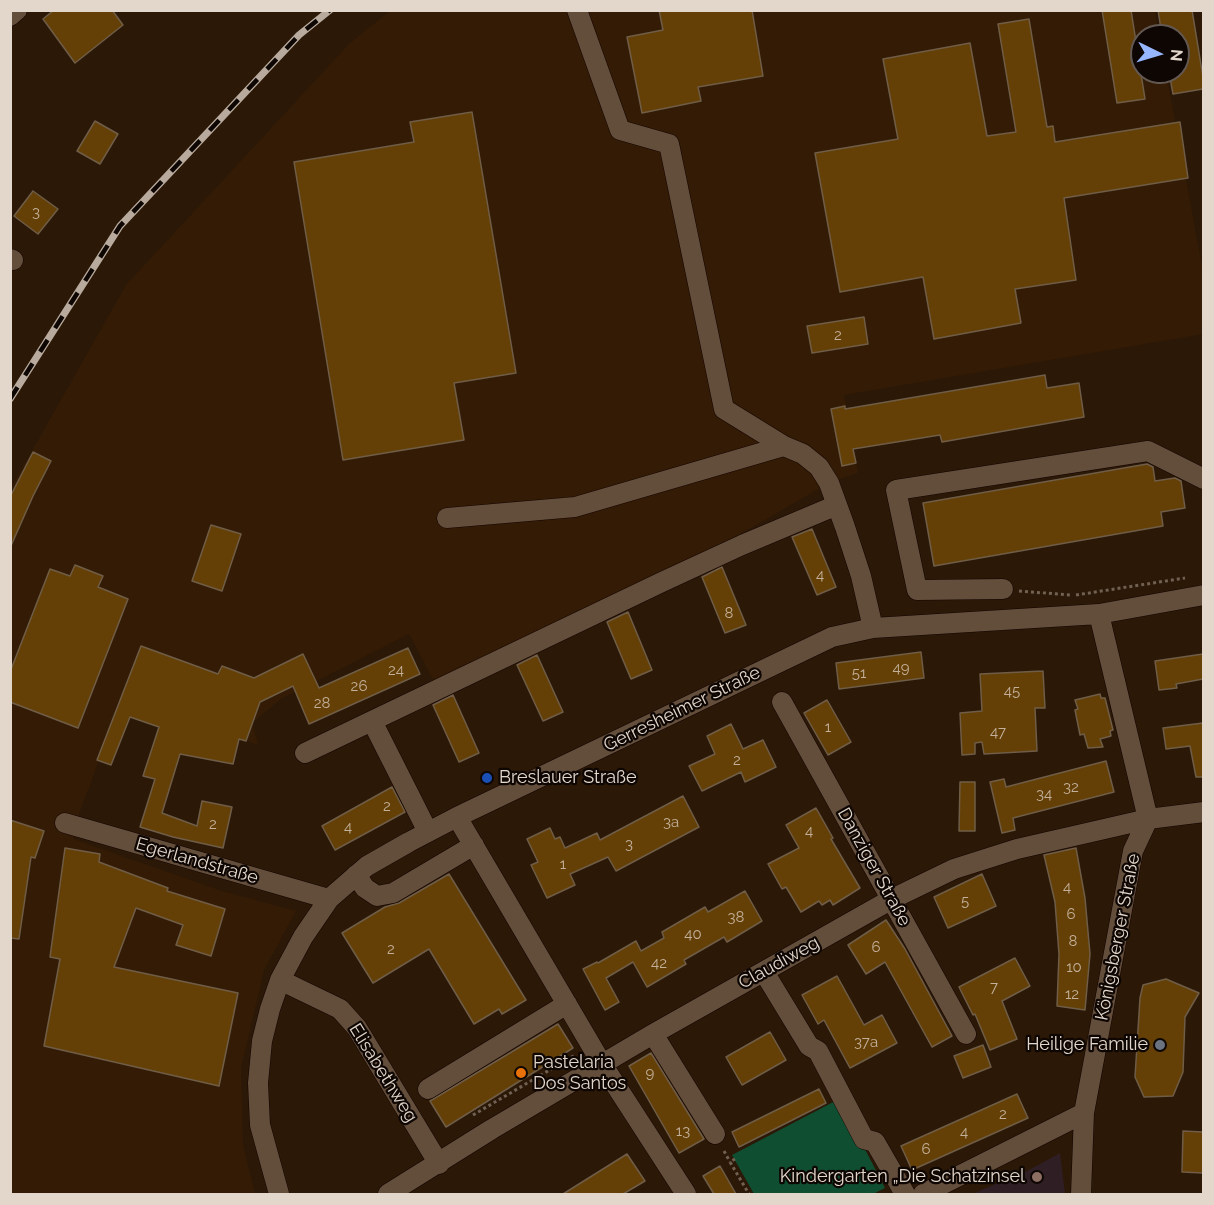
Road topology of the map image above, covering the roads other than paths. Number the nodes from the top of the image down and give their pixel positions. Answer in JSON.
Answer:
{"nodes":[{"id":1,"x":577,"y":10,"type":"edge"},
{"id":2,"x":784,"y":446,"type":"junction"},
{"id":3,"x":1203,"y":479,"type":"edge"},
{"id":4,"x":837,"y":506,"type":"junction"},
{"id":5,"x":447,"y":518,"type":"dead end"},
{"id":6,"x":1003,"y":589,"type":"road end"},
{"id":7,"x":1203,"y":595,"type":"edge"},
{"id":8,"x":1099,"y":614,"type":"junction"},
{"id":9,"x":873,"y":628,"type":"junction"},
{"id":10,"x":782,"y":702,"type":"dead end"},
{"id":11,"x":372,"y":721,"type":"junction"},
{"id":12,"x":305,"y":753,"type":"dead end"},
{"id":13,"x":1203,"y":812,"type":"edge"},
{"id":14,"x":457,"y":817,"type":"junction"},
{"id":15,"x":1148,"y":819,"type":"junction"},
{"id":16,"x":65,"y":823,"type":"dead end"},
{"id":17,"x":428,"y":832,"type":"junction"},
{"id":18,"x":474,"y":845,"type":"junction"},
{"id":19,"x":362,"y":871,"type":"junction"},
{"id":20,"x":329,"y":899,"type":"junction"},
{"id":21,"x":892,"y":900,"type":"junction"},
{"id":22,"x":764,"y":972,"type":"junction"},
{"id":23,"x":280,"y":980,"type":"junction"},
{"id":24,"x":567,"y":1004,"type":"junction"},
{"id":25,"x":653,"y":1034,"type":"junction"},
{"id":26,"x":966,"y":1034,"type":"dead end"},
{"id":27,"x":602,"y":1064,"type":"junction"},
{"id":28,"x":428,"y":1089,"type":"dead end"},
{"id":29,"x":1084,"y":1113,"type":"junction"},
{"id":30,"x":715,"y":1134,"type":"dead end"},
{"id":31,"x":439,"y":1164,"type":"junction"},
{"id":32,"x":279,"y":1194,"type":"edge"},
{"id":33,"x":388,"y":1194,"type":"edge"},
{"id":34,"x":686,"y":1194,"type":"edge"},
{"id":35,"x":905,"y":1194,"type":"edge"},
{"id":36,"x":923,"y":1194,"type":"edge"},
{"id":37,"x":1081,"y":1194,"type":"edge"}],
"edges":[{"from":1,"to":2,"type":"street"},
{"from":2,"to":4,"type":"street"},
{"from":2,"to":5,"type":"street"},
{"from":3,"to":6,"type":"street"},
{"from":4,"to":9,"type":"street"},
{"from":4,"to":11,"type":"street"},
{"from":7,"to":8,"type":"street","name":"Gerresheimer Straße"},
{"from":8,"to":9,"type":"street","name":"Gerresheimer Straße"},
{"from":8,"to":15,"type":"street"},
{"from":9,"to":14,"type":"street","name":"Gerresheimer Straße"},
{"from":10,"to":21,"type":"street","name":"Danziger Straße"},
{"from":11,"to":12,"type":"street"},
{"from":11,"to":17,"type":"street"},
{"from":13,"to":15,"type":"street","name":"Claudiweg"},
{"from":14,"to":17,"type":"street","name":"Gerresheimer Straße"},
{"from":14,"to":18,"type":"street"},
{"from":15,"to":21,"type":"street","name":"Claudiweg"},
{"from":15,"to":29,"type":"street","name":"Königsberger Straße"},
{"from":16,"to":20,"type":"street","name":"Egerlandstraße"},
{"from":17,"to":19,"type":"street","name":"Gerresheimer Straße"},
{"from":18,"to":19,"type":"street"},
{"from":18,"to":24,"type":"street"},
{"from":19,"to":20,"type":"street","name":"Gerresheimer Straße"},
{"from":20,"to":23,"type":"street","name":"Gerresheimer Straße"},
{"from":21,"to":22,"type":"street","name":"Claudiweg"},
{"from":21,"to":26,"type":"street","name":"Danziger Straße"},
{"from":22,"to":25,"type":"street","name":"Claudiweg"},
{"from":22,"to":35,"type":"street"},
{"from":23,"to":31,"type":"street","name":"Elisabethweg"},
{"from":23,"to":32,"type":"street","name":"Gerresheimer Straße"},
{"from":24,"to":27,"type":"street"},
{"from":24,"to":28,"type":"street"},
{"from":25,"to":27,"type":"street","name":"Claudiweg"},
{"from":25,"to":30,"type":"street"},
{"from":27,"to":31,"type":"street","name":"Claudiweg"},
{"from":27,"to":34,"type":"street"},
{"from":29,"to":36,"type":"street"},
{"from":29,"to":37,"type":"street","name":"Königsberger Straße"},
{"from":31,"to":33,"type":"street","name":"Claudiweg"}]}
